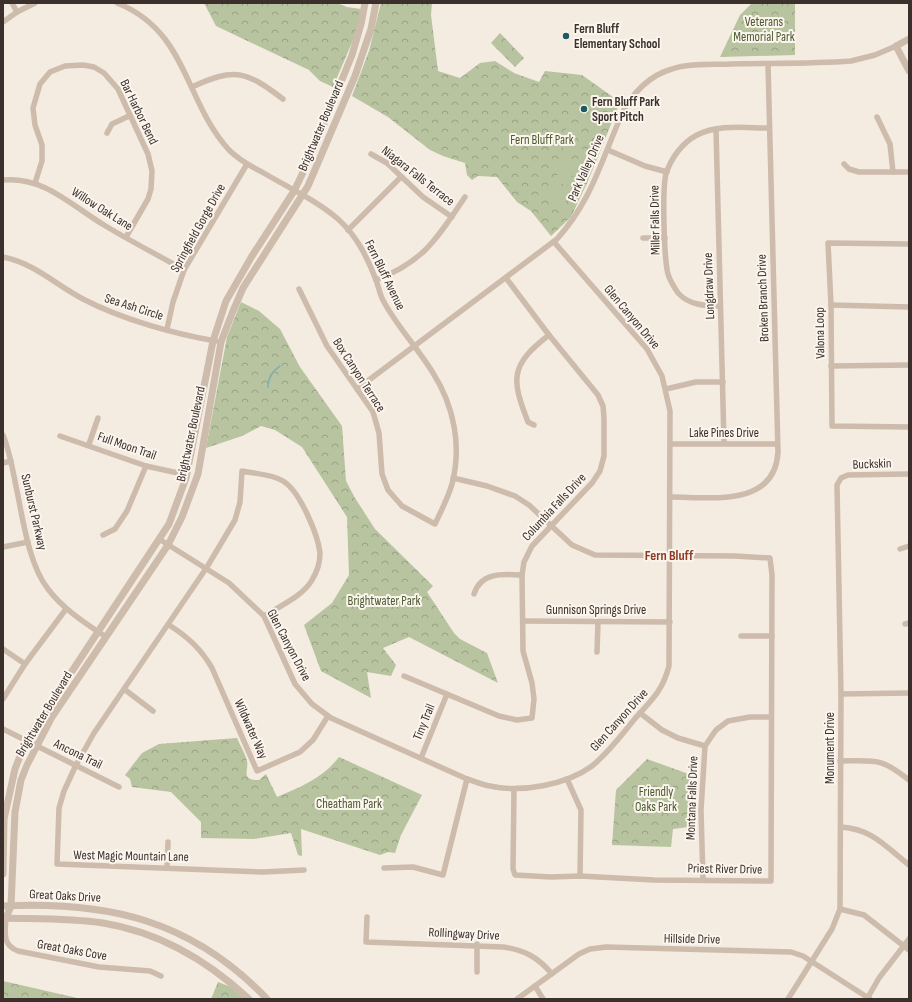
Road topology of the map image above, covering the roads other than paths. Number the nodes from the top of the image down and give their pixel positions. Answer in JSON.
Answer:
{"nodes":[{"id":1,"x":12,"y":3,"type":"edge"},
{"id":2,"x":35,"y":3,"type":"edge"},
{"id":3,"x":117,"y":3,"type":"edge"},
{"id":4,"x":365,"y":3,"type":"edge"},
{"id":5,"x":376,"y":3,"type":"edge"},
{"id":6,"x":17,"y":12,"type":"junction"},
{"id":7,"x":3,"y":22,"type":"edge"},
{"id":8,"x":909,"y":39,"type":"edge"},
{"id":9,"x":896,"y":46,"type":"junction"},
{"id":10,"x":768,"y":64,"type":"junction"},
{"id":11,"x":909,"y":71,"type":"edge"},
{"id":12,"x":192,"y":87,"type":"junction"},
{"id":13,"x":282,"y":99,"type":"dead end"},
{"id":14,"x":129,"y":116,"type":"junction"},
{"id":15,"x":877,"y":117,"type":"dead end"},
{"id":16,"x":769,"y":128,"type":"junction"},
{"id":17,"x":716,"y":129,"type":"junction"},
{"id":18,"x":107,"y":133,"type":"dead end"},
{"id":19,"x":608,"y":150,"type":"junction"},
{"id":20,"x":371,"y":154,"type":"dead end"},
{"id":21,"x":247,"y":164,"type":"junction"},
{"id":22,"x":844,"y":164,"type":"dead end"},
{"id":23,"x":667,"y":172,"type":"junction"},
{"id":24,"x":893,"y":172,"type":"junction"},
{"id":25,"x":909,"y":172,"type":"edge"},
{"id":26,"x":401,"y":177,"type":"junction"},
{"id":27,"x":3,"y":180,"type":"edge"},
{"id":28,"x":35,"y":183,"type":"junction"},
{"id":29,"x":294,"y":191,"type":"junction"},
{"id":30,"x":302,"y":196,"type":"junction"},
{"id":31,"x":466,"y":197,"type":"dead end"},
{"id":32,"x":452,"y":216,"type":"junction"},
{"id":33,"x":348,"y":230,"type":"junction"},
{"id":34,"x":126,"y":237,"type":"junction"},
{"id":35,"x":643,"y":238,"type":"dead end"},
{"id":36,"x":665,"y":238,"type":"junction"},
{"id":37,"x":554,"y":242,"type":"junction"},
{"id":38,"x":909,"y":244,"type":"edge"},
{"id":39,"x":3,"y":256,"type":"edge"},
{"id":40,"x":184,"y":270,"type":"junction"},
{"id":41,"x":506,"y":278,"type":"junction"},
{"id":42,"x":376,"y":280,"type":"junction"},
{"id":43,"x":299,"y":289,"type":"dead end"},
{"id":44,"x":831,"y":305,"type":"junction"},
{"id":45,"x":720,"y":306,"type":"junction"},
{"id":46,"x":909,"y":307,"type":"edge"},
{"id":47,"x":167,"y":329,"type":"junction"},
{"id":48,"x":549,"y":335,"type":"junction"},
{"id":49,"x":213,"y":341,"type":"junction"},
{"id":50,"x":222,"y":342,"type":"junction"},
{"id":51,"x":414,"y":346,"type":"junction"},
{"id":52,"x":909,"y":365,"type":"edge"},
{"id":53,"x":831,"y":366,"type":"junction"},
{"id":54,"x":723,"y":382,"type":"junction"},
{"id":55,"x":357,"y":389,"type":"junction"},
{"id":56,"x":666,"y":389,"type":"junction"},
{"id":57,"x":98,"y":418,"type":"dead end"},
{"id":58,"x":534,"y":425,"type":"dead end"},
{"id":59,"x":909,"y":427,"type":"edge"},
{"id":60,"x":3,"y":435,"type":"edge"},
{"id":61,"x":60,"y":436,"type":"dead end"},
{"id":62,"x":724,"y":443,"type":"junction"},
{"id":63,"x":89,"y":444,"type":"junction"},
{"id":64,"x":671,"y":444,"type":"junction"},
{"id":65,"x":777,"y":444,"type":"junction"},
{"id":66,"x":11,"y":461,"type":"junction"},
{"id":67,"x":3,"y":463,"type":"edge"},
{"id":68,"x":146,"y":466,"type":"junction"},
{"id":69,"x":909,"y":474,"type":"edge"},
{"id":70,"x":187,"y":475,"type":"junction"},
{"id":71,"x":453,"y":478,"type":"junction"},
{"id":72,"x":838,"y":482,"type":"joint"},
{"id":73,"x":671,"y":497,"type":"junction"},
{"id":74,"x":435,"y":524,"type":"joint"},
{"id":75,"x":551,"y":526,"type":"junction"},
{"id":76,"x":103,"y":535,"type":"dead end"},
{"id":77,"x":159,"y":539,"type":"junction"},
{"id":78,"x":28,"y":542,"type":"junction"},
{"id":79,"x":168,"y":545,"type":"junction"},
{"id":80,"x":909,"y":546,"type":"edge"},
{"id":81,"x":3,"y":547,"type":"edge"},
{"id":82,"x":900,"y":549,"type":"dead end"},
{"id":83,"x":670,"y":556,"type":"junction"},
{"id":84,"x":207,"y":568,"type":"junction"},
{"id":85,"x":522,"y":575,"type":"junction"},
{"id":86,"x":474,"y":594,"type":"dead end"},
{"id":87,"x":66,"y":609,"type":"junction"},
{"id":88,"x":264,"y":616,"type":"junction"},
{"id":89,"x":523,"y":621,"type":"junction"},
{"id":90,"x":598,"y":622,"type":"junction"},
{"id":91,"x":670,"y":622,"type":"junction"},
{"id":92,"x":170,"y":624,"type":"junction"},
{"id":93,"x":98,"y":631,"type":"junction"},
{"id":94,"x":741,"y":636,"type":"dead end"},
{"id":95,"x":772,"y":636,"type":"junction"},
{"id":96,"x":106,"y":637,"type":"junction"},
{"id":97,"x":3,"y":649,"type":"edge"},
{"id":98,"x":597,"y":652,"type":"dead end"},
{"id":99,"x":25,"y":664,"type":"junction"},
{"id":100,"x":404,"y":676,"type":"dead end"},
{"id":101,"x":124,"y":689,"type":"junction"},
{"id":102,"x":909,"y":693,"type":"edge"},
{"id":103,"x":447,"y":694,"type":"junction"},
{"id":104,"x":841,"y":694,"type":"junction"},
{"id":105,"x":3,"y":699,"type":"edge"},
{"id":106,"x":153,"y":711,"type":"dead end"},
{"id":107,"x":640,"y":713,"type":"junction"},
{"id":108,"x":328,"y":716,"type":"junction"},
{"id":109,"x":771,"y":717,"type":"junction"},
{"id":110,"x":3,"y":729,"type":"edge"},
{"id":111,"x":26,"y":741,"type":"junction"},
{"id":112,"x":36,"y":746,"type":"junction"},
{"id":113,"x":705,"y":746,"type":"junction"},
{"id":114,"x":421,"y":758,"type":"junction"},
{"id":115,"x":840,"y":761,"type":"junction"},
{"id":116,"x":76,"y":765,"type":"junction"},
{"id":117,"x":467,"y":779,"type":"junction"},
{"id":118,"x":567,"y":779,"type":"junction"},
{"id":119,"x":909,"y":780,"type":"edge"},
{"id":120,"x":119,"y":787,"type":"dead end"},
{"id":121,"x":514,"y":789,"type":"junction"},
{"id":122,"x":841,"y":827,"type":"junction"},
{"id":123,"x":168,"y":842,"type":"dead end"},
{"id":124,"x":3,"y":862,"type":"edge"},
{"id":125,"x":909,"y":865,"type":"edge"},
{"id":126,"x":167,"y":867,"type":"junction"},
{"id":127,"x":384,"y":868,"type":"dead end"},
{"id":128,"x":304,"y":870,"type":"dead end"},
{"id":129,"x":3,"y":874,"type":"edge"},
{"id":130,"x":580,"y":876,"type":"junction"},
{"id":131,"x":703,"y":880,"type":"junction"},
{"id":132,"x":6,"y":906,"type":"edge"},
{"id":133,"x":840,"y":909,"type":"junction"},
{"id":134,"x":367,"y":917,"type":"dead end"},
{"id":135,"x":4,"y":918,"type":"edge"},
{"id":136,"x":193,"y":940,"type":"junction"},
{"id":137,"x":909,"y":940,"type":"edge"},
{"id":138,"x":477,"y":944,"type":"junction"},
{"id":139,"x":906,"y":948,"type":"edge"},
{"id":140,"x":208,"y":949,"type":"junction"},
{"id":141,"x":188,"y":953,"type":"junction"},
{"id":142,"x":201,"y":961,"type":"junction"},
{"id":143,"x":812,"y":962,"type":"junction"},
{"id":144,"x":477,"y":972,"type":"dead end"},
{"id":145,"x":552,"y":974,"type":"junction"},
{"id":146,"x":161,"y":976,"type":"dead end"},
{"id":147,"x":534,"y":986,"type":"junction"},
{"id":148,"x":249,"y":999,"type":"edge"},
{"id":149,"x":267,"y":999,"type":"edge"},
{"id":150,"x":517,"y":999,"type":"edge"},
{"id":151,"x":543,"y":999,"type":"edge"},
{"id":152,"x":788,"y":999,"type":"edge"},
{"id":153,"x":868,"y":999,"type":"edge"}],
"edges":[{"from":1,"to":6,"type":"street"},
{"from":2,"to":6,"type":"street"},
{"from":3,"to":12,"type":"street","name":"Fern Bluff Avenue"},
{"from":4,"to":29,"type":"street","name":"Brightwater Boulevard"},
{"from":5,"to":30,"type":"street","name":"Brightwater Boulevard"},
{"from":6,"to":7,"type":"street"},
{"from":8,"to":9,"type":"street","name":"Park Valley Drive"},
{"from":9,"to":10,"type":"street","name":"Park Valley Drive"},
{"from":9,"to":11,"type":"street"},
{"from":10,"to":16,"type":"street","name":"Broken Branch Drive"},
{"from":10,"to":19,"type":"street","name":"Park Valley Drive"},
{"from":12,"to":13,"type":"street"},
{"from":12,"to":21,"type":"street","name":"Fern Bluff Avenue"},
{"from":14,"to":18,"type":"street"},
{"from":14,"to":28,"type":"street","name":"Bar Harbor Bend"},
{"from":14,"to":34,"type":"street","name":"Bar Harbor Bend"},
{"from":15,"to":24,"type":"street"},
{"from":16,"to":17,"type":"street","name":"Miller Falls Drive"},
{"from":16,"to":65,"type":"street","name":"Broken Branch Drive"},
{"from":17,"to":23,"type":"street","name":"Miller Falls Drive"},
{"from":17,"to":45,"type":"street","name":"Longdraw Drive"},
{"from":19,"to":23,"type":"street"},
{"from":19,"to":37,"type":"street","name":"Park Valley Drive"},
{"from":20,"to":26,"type":"street","name":"Niagara Falls Terrace"},
{"from":21,"to":29,"type":"street","name":"Fern Bluff Avenue"},
{"from":21,"to":40,"type":"street","name":"Springfield Gorge Drive"},
{"from":22,"to":24,"type":"street"},
{"from":23,"to":36,"type":"street","name":"Miller Falls Drive"},
{"from":24,"to":25,"type":"street"},
{"from":26,"to":32,"type":"street","name":"Niagara Falls Terrace"},
{"from":26,"to":33,"type":"street"},
{"from":27,"to":28,"type":"street","name":"Willow Oak Lane"},
{"from":28,"to":34,"type":"street","name":"Willow Oak Lane"},
{"from":29,"to":30,"type":"street","name":"Fern Bluff Avenue"},
{"from":29,"to":49,"type":"street","name":"Brightwater Boulevard"},
{"from":30,"to":33,"type":"street","name":"Fern Bluff Avenue"},
{"from":30,"to":50,"type":"street","name":"Brightwater Boulevard"},
{"from":31,"to":32,"type":"street"},
{"from":32,"to":42,"type":"street"},
{"from":33,"to":42,"type":"street","name":"Fern Bluff Avenue"},
{"from":34,"to":40,"type":"street","name":"Willow Oak Lane"},
{"from":35,"to":36,"type":"street"},
{"from":36,"to":45,"type":"street","name":"Miller Falls Drive"},
{"from":37,"to":41,"type":"street","name":"Park Valley Drive"},
{"from":37,"to":56,"type":"street","name":"Glen Canyon Drive"},
{"from":38,"to":44,"type":"street","name":"Valona Loop"},
{"from":39,"to":47,"type":"street","name":"Sea Ash Circle"},
{"from":40,"to":47,"type":"street","name":"Springfield Gorge Drive"},
{"from":41,"to":48,"type":"street","name":"Columbia Falls Drive"},
{"from":41,"to":51,"type":"street","name":"Park Valley Drive"},
{"from":42,"to":51,"type":"street","name":"Fern Bluff Avenue"},
{"from":43,"to":55,"type":"street","name":"Box Canyon Terrace"},
{"from":44,"to":46,"type":"street"},
{"from":44,"to":53,"type":"street","name":"Valona Loop"},
{"from":45,"to":54,"type":"street","name":"Longdraw Drive"},
{"from":47,"to":49,"type":"street","name":"Sea Ash Circle"},
{"from":48,"to":58,"type":"street"},
{"from":48,"to":75,"type":"street","name":"Columbia Falls Drive"},
{"from":49,"to":50,"type":"street","name":"Sea Ash Circle"},
{"from":49,"to":70,"type":"street","name":"Brightwater Boulevard"},
{"from":50,"to":79,"type":"street","name":"Brightwater Boulevard"},
{"from":51,"to":55,"type":"street","name":"Park Valley Drive"},
{"from":51,"to":71,"type":"street","name":"Fern Bluff Avenue"},
{"from":52,"to":53,"type":"street"},
{"from":53,"to":59,"type":"street","name":"Valona Loop"},
{"from":54,"to":56,"type":"street"},
{"from":54,"to":62,"type":"street","name":"Longdraw Drive"},
{"from":55,"to":74,"type":"street","name":"Box Canyon Terrace"},
{"from":56,"to":64,"type":"street","name":"Glen Canyon Drive"},
{"from":57,"to":63,"type":"street"},
{"from":60,"to":66,"type":"street","name":"Sunburst Parkway"},
{"from":61,"to":63,"type":"street","name":"Full Moon Trail"},
{"from":62,"to":64,"type":"street","name":"Lake Pines Drive"},
{"from":62,"to":65,"type":"street","name":"Lake Pines Drive"},
{"from":63,"to":68,"type":"street","name":"Full Moon Trail"},
{"from":64,"to":73,"type":"street","name":"Glen Canyon Drive"},
{"from":65,"to":73,"type":"street","name":"Broken Branch Drive"},
{"from":66,"to":67,"type":"street"},
{"from":66,"to":78,"type":"street","name":"Sunburst Parkway"},
{"from":68,"to":70,"type":"street","name":"Full Moon Trail"},
{"from":68,"to":76,"type":"street"},
{"from":69,"to":72,"type":"street","name":"Buckskin"},
{"from":70,"to":77,"type":"street","name":"Brightwater Boulevard"},
{"from":71,"to":74,"type":"street","name":"Fern Bluff Avenue"},
{"from":71,"to":75,"type":"street"},
{"from":72,"to":104,"type":"street","name":"Monument Drive"},
{"from":73,"to":83,"type":"street","name":"Glen Canyon Drive"},
{"from":75,"to":83,"type":"street"},
{"from":75,"to":85,"type":"street","name":"Columbia Falls Drive"},
{"from":77,"to":79,"type":"street","name":"Glen Canyon Drive"},
{"from":77,"to":93,"type":"street","name":"Brightwater Boulevard"},
{"from":78,"to":81,"type":"street"},
{"from":78,"to":87,"type":"street","name":"Sunburst Parkway"},
{"from":79,"to":84,"type":"street","name":"Glen Canyon Drive"},
{"from":79,"to":96,"type":"street","name":"Brightwater Boulevard"},
{"from":80,"to":82,"type":"street"},
{"from":83,"to":91,"type":"street","name":"Glen Canyon Drive"},
{"from":83,"to":95,"type":"street","name":"Priest River Drive"},
{"from":84,"to":88,"type":"street","name":"Glen Canyon Drive"},
{"from":84,"to":88,"type":"street","name":"West Magic Mountain Lane"},
{"from":84,"to":92,"type":"street","name":"West Magic Mountain Lane"},
{"from":85,"to":86,"type":"street"},
{"from":85,"to":89,"type":"street","name":"Columbia Falls Drive"},
{"from":87,"to":93,"type":"street","name":"Sunburst Parkway"},
{"from":87,"to":99,"type":"street"},
{"from":88,"to":108,"type":"street","name":"Glen Canyon Drive"},
{"from":89,"to":90,"type":"street","name":"Gunnison Springs Drive"},
{"from":89,"to":103,"type":"street","name":"Columbia Falls Drive"},
{"from":90,"to":91,"type":"street","name":"Gunnison Springs Drive"},
{"from":90,"to":98,"type":"street"},
{"from":91,"to":107,"type":"street","name":"Glen Canyon Drive"},
{"from":92,"to":101,"type":"street","name":"West Magic Mountain Lane"},
{"from":92,"to":108,"type":"street","name":"Wildwater Way"},
{"from":93,"to":96,"type":"street","name":"Sunburst Parkway"},
{"from":93,"to":111,"type":"street","name":"Brightwater Boulevard"},
{"from":94,"to":95,"type":"street"},
{"from":95,"to":109,"type":"street","name":"Priest River Drive"},
{"from":96,"to":112,"type":"street","name":"Brightwater Boulevard"},
{"from":97,"to":99,"type":"street"},
{"from":99,"to":105,"type":"street"},
{"from":100,"to":103,"type":"street","name":"Columbia Falls Drive"},
{"from":101,"to":106,"type":"street"},
{"from":101,"to":116,"type":"street","name":"West Magic Mountain Lane"},
{"from":102,"to":104,"type":"street"},
{"from":103,"to":114,"type":"street","name":"Tiny Trail"},
{"from":104,"to":115,"type":"street","name":"Monument Drive"},
{"from":107,"to":113,"type":"street"},
{"from":107,"to":118,"type":"street","name":"Glen Canyon Drive"},
{"from":108,"to":114,"type":"street","name":"Glen Canyon Drive"},
{"from":109,"to":113,"type":"street","name":"Montana Falls Drive"},
{"from":109,"to":131,"type":"street","name":"Priest River Drive"},
{"from":110,"to":111,"type":"street","name":"Ancona Trail"},
{"from":111,"to":112,"type":"street","name":"Ancona Trail"},
{"from":111,"to":124,"type":"street","name":"Brightwater Boulevard"},
{"from":112,"to":116,"type":"street","name":"Ancona Trail"},
{"from":112,"to":132,"type":"street","name":"Brightwater Boulevard"},
{"from":113,"to":131,"type":"street","name":"Montana Falls Drive"},
{"from":114,"to":117,"type":"street","name":"Glen Canyon Drive"},
{"from":115,"to":119,"type":"street"},
{"from":115,"to":122,"type":"street","name":"Monument Drive"},
{"from":116,"to":120,"type":"street","name":"Ancona Trail"},
{"from":116,"to":126,"type":"street","name":"West Magic Mountain Lane"},
{"from":117,"to":121,"type":"street","name":"Glen Canyon Drive"},
{"from":117,"to":127,"type":"street"},
{"from":118,"to":121,"type":"street","name":"Glen Canyon Drive"},
{"from":118,"to":130,"type":"street"},
{"from":121,"to":130,"type":"street","name":"Priest River Drive"},
{"from":122,"to":125,"type":"street"},
{"from":122,"to":133,"type":"street","name":"Monument Drive"},
{"from":123,"to":126,"type":"street"},
{"from":124,"to":129,"type":"street","name":"Brightwater Boulevard"},
{"from":126,"to":128,"type":"street","name":"West Magic Mountain Lane"},
{"from":130,"to":131,"type":"street","name":"Priest River Drive"},
{"from":132,"to":135,"type":"street","name":"Brightwater Boulevard"},
{"from":132,"to":136,"type":"street","name":"Great Oaks Drive"},
{"from":133,"to":139,"type":"street"},
{"from":133,"to":143,"type":"street","name":"Monument Drive"},
{"from":134,"to":138,"type":"street","name":"Rollingway Drive"},
{"from":135,"to":141,"type":"street","name":"Great Oaks Drive"},
{"from":135,"to":146,"type":"street","name":"Great Oaks Cove"},
{"from":136,"to":140,"type":"street","name":"Great Oaks Drive"},
{"from":136,"to":141,"type":"street"},
{"from":137,"to":139,"type":"street"},
{"from":138,"to":144,"type":"street"},
{"from":138,"to":145,"type":"street","name":"Rollingway Drive"},
{"from":139,"to":153,"type":"street"},
{"from":140,"to":142,"type":"street"},
{"from":140,"to":149,"type":"street","name":"Great Oaks Drive"},
{"from":141,"to":142,"type":"street","name":"Great Oaks Drive"},
{"from":142,"to":148,"type":"street","name":"Great Oaks Drive"},
{"from":143,"to":145,"type":"street","name":"Hillside Drive"},
{"from":143,"to":152,"type":"street","name":"Monument Drive"},
{"from":143,"to":153,"type":"street","name":"Hillside Drive"},
{"from":145,"to":147,"type":"street","name":"Hillside Drive"},
{"from":147,"to":150,"type":"street","name":"Hillside Drive"},
{"from":147,"to":151,"type":"street"}]}
